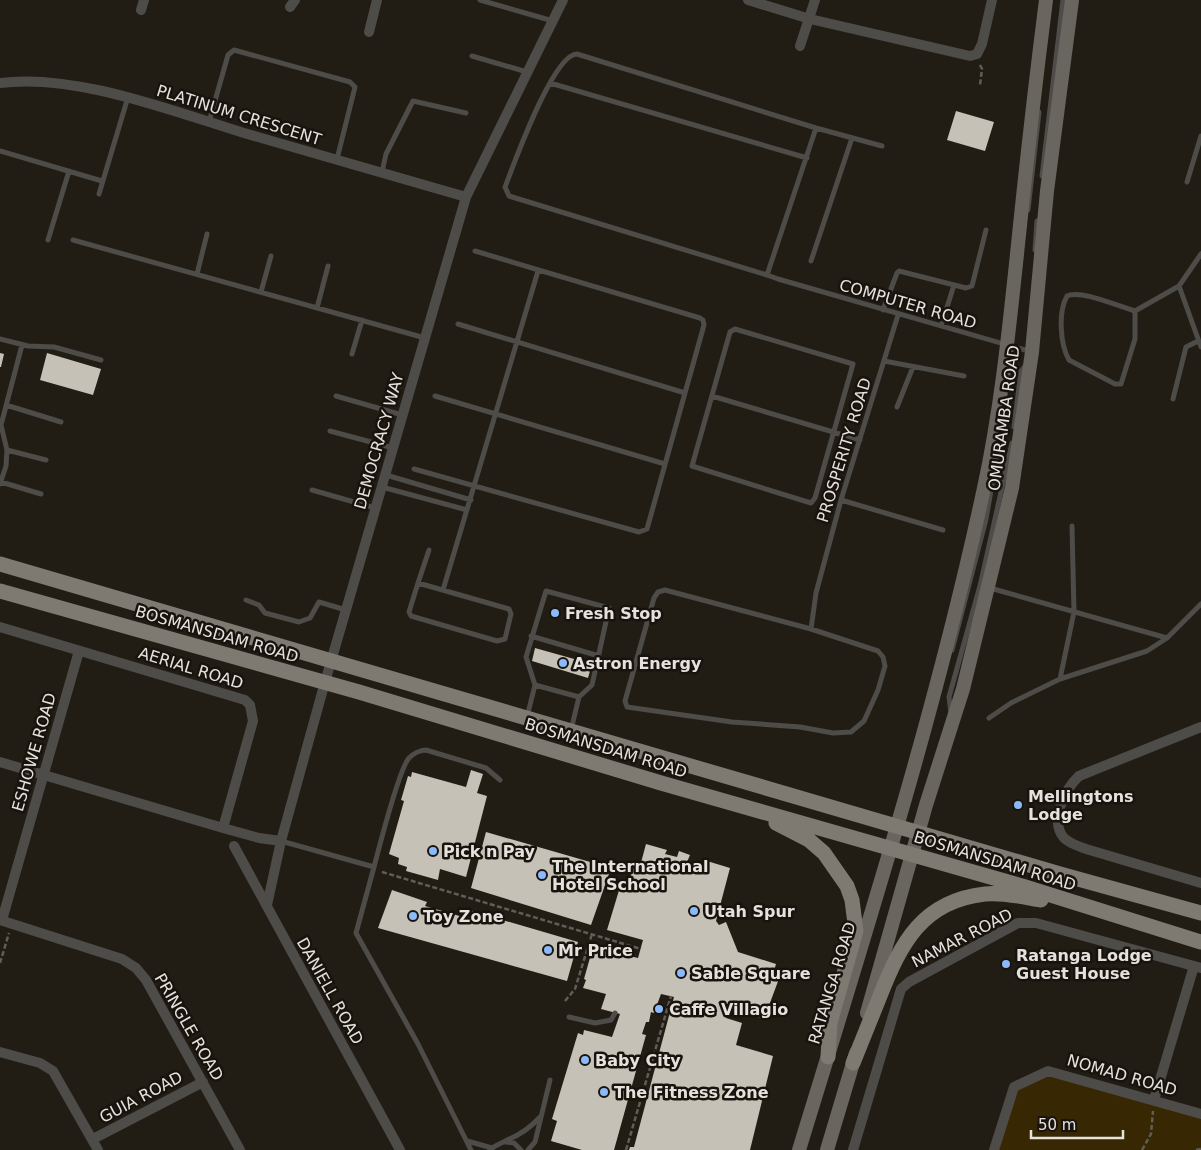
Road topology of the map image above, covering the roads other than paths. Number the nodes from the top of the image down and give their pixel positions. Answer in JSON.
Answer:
{"nodes":[{"id":1,"x":377,"y":0,"type":"edge"},
{"id":2,"x":480,"y":0,"type":"edge"},
{"id":3,"x":563,"y":0,"type":"edge"},
{"id":4,"x":815,"y":0,"type":"edge"},
{"id":5,"x":992,"y":0,"type":"edge"},
{"id":6,"x":1046,"y":0,"type":"edge"},
{"id":7,"x":1052,"y":0,"type":"edge"},
{"id":8,"x":1063,"y":0,"type":"edge"},
{"id":9,"x":1072,"y":0,"type":"edge"},
{"id":10,"x":752,"y":1,"type":"edge"},
{"id":11,"x":810,"y":19,"type":"junction"},
{"id":12,"x":553,"y":21,"type":"junction"},
{"id":13,"x":369,"y":32,"type":"dead end"},
{"id":14,"x":800,"y":46,"type":"dead end"},
{"id":15,"x":472,"y":56,"type":"dead end"},
{"id":16,"x":528,"y":72,"type":"junction"},
{"id":17,"x":550,"y":83,"type":"junction"},
{"id":18,"x":0,"y":84,"type":"edge"},
{"id":19,"x":128,"y":97,"type":"junction"},
{"id":20,"x":466,"y":113,"type":"dead end"},
{"id":21,"x":209,"y":122,"type":"junction"},
{"id":22,"x":816,"y":128,"type":"junction"},
{"id":23,"x":1201,"y":136,"type":"edge"},
{"id":24,"x":852,"y":138,"type":"junction"},
{"id":25,"x":882,"y":146,"type":"dead end"},
{"id":26,"x":0,"y":151,"type":"edge"},
{"id":27,"x":807,"y":158,"type":"junction"},
{"id":28,"x":337,"y":159,"type":"junction"},
{"id":29,"x":68,"y":171,"type":"junction"},
{"id":30,"x":382,"y":172,"type":"junction"},
{"id":31,"x":102,"y":181,"type":"junction"},
{"id":32,"x":1187,"y":182,"type":"dead end"},
{"id":33,"x":99,"y":194,"type":"dead end"},
{"id":34,"x":466,"y":197,"type":"junction"},
{"id":35,"x":986,"y":230,"type":"dead end"},
{"id":36,"x":207,"y":234,"type":"dead end"},
{"id":37,"x":48,"y":240,"type":"dead end"},
{"id":38,"x":73,"y":240,"type":"dead end"},
{"id":39,"x":475,"y":251,"type":"dead end"},
{"id":40,"x":1201,"y":254,"type":"edge"},
{"id":41,"x":271,"y":256,"type":"dead end"},
{"id":42,"x":812,"y":261,"type":"dead end"},
{"id":43,"x":328,"y":266,"type":"dead end"},
{"id":44,"x":1040,"y":266,"type":"junction"},
{"id":45,"x":538,"y":271,"type":"junction"},
{"id":46,"x":196,"y":274,"type":"junction"},
{"id":47,"x":766,"y":276,"type":"junction"},
{"id":48,"x":954,"y":285,"type":"junction"},
{"id":49,"x":1178,"y":286,"type":"junction"},
{"id":50,"x":261,"y":292,"type":"junction"},
{"id":51,"x":317,"y":308,"type":"junction"},
{"id":52,"x":883,"y":310,"type":"junction"},
{"id":53,"x":1135,"y":312,"type":"junction"},
{"id":54,"x":898,"y":315,"type":"junction"},
{"id":55,"x":362,"y":320,"type":"junction"},
{"id":56,"x":458,"y":324,"type":"dead end"},
{"id":57,"x":941,"y":326,"type":"junction"},
{"id":58,"x":425,"y":338,"type":"junction"},
{"id":59,"x":0,"y":339,"type":"edge"},
{"id":60,"x":1198,"y":341,"type":"junction"},
{"id":61,"x":517,"y":342,"type":"junction"},
{"id":62,"x":22,"y":345,"type":"junction"},
{"id":63,"x":1010,"y":346,"type":"junction"},
{"id":64,"x":1201,"y":347,"type":"edge"},
{"id":65,"x":352,"y":354,"type":"dead end"},
{"id":66,"x":1032,"y":356,"type":"junction"},
{"id":67,"x":100,"y":360,"type":"dead end"},
{"id":68,"x":884,"y":361,"type":"junction"},
{"id":69,"x":913,"y":367,"type":"junction"},
{"id":70,"x":964,"y":376,"type":"dead end"},
{"id":71,"x":685,"y":393,"type":"junction"},
{"id":72,"x":336,"y":396,"type":"dead end"},
{"id":73,"x":435,"y":396,"type":"dead end"},
{"id":74,"x":712,"y":396,"type":"junction"},
{"id":75,"x":1173,"y":399,"type":"dead end"},
{"id":76,"x":6,"y":405,"type":"junction"},
{"id":77,"x":897,"y":407,"type":"dead end"},
{"id":78,"x":402,"y":415,"type":"junction"},
{"id":79,"x":496,"y":415,"type":"junction"},
{"id":80,"x":61,"y":422,"type":"dead end"},
{"id":81,"x":0,"y":431,"type":"edge"},
{"id":82,"x":330,"y":431,"type":"dead end"},
{"id":83,"x":834,"y":432,"type":"junction"},
{"id":84,"x":860,"y":440,"type":"junction"},
{"id":85,"x":393,"y":448,"type":"junction"},
{"id":86,"x":7,"y":450,"type":"junction"},
{"id":87,"x":46,"y":460,"type":"dead end"},
{"id":88,"x":665,"y":464,"type":"junction"},
{"id":89,"x":414,"y":469,"type":"dead end"},
{"id":90,"x":385,"y":474,"type":"junction"},
{"id":91,"x":0,"y":483,"type":"edge"},
{"id":92,"x":475,"y":485,"type":"junction"},
{"id":93,"x":382,"y":487,"type":"junction"},
{"id":94,"x":312,"y":490,"type":"dead end"},
{"id":95,"x":41,"y":494,"type":"dead end"},
{"id":96,"x":471,"y":500,"type":"junction"},
{"id":97,"x":841,"y":500,"type":"junction"},
{"id":98,"x":375,"y":508,"type":"junction"},
{"id":99,"x":467,"y":510,"type":"junction"},
{"id":100,"x":1072,"y":526,"type":"dead end"},
{"id":101,"x":943,"y":530,"type":"dead end"},
{"id":102,"x":429,"y":550,"type":"dead end"},
{"id":103,"x":0,"y":564,"type":"edge"},
{"id":104,"x":418,"y":583,"type":"junction"},
{"id":105,"x":990,"y":588,"type":"junction"},
{"id":106,"x":443,"y":590,"type":"junction"},
{"id":107,"x":0,"y":591,"type":"edge"},
{"id":108,"x":246,"y":600,"type":"dead end"},
{"id":109,"x":1201,"y":604,"type":"edge"},
{"id":110,"x":346,"y":610,"type":"junction"},
{"id":111,"x":1074,"y":612,"type":"junction"},
{"id":112,"x":0,"y":627,"type":"edge"},
{"id":113,"x":811,"y":630,"type":"junction"},
{"id":114,"x":531,"y":636,"type":"junction"},
{"id":115,"x":1167,"y":638,"type":"junction"},
{"id":116,"x":79,"y":651,"type":"junction"},
{"id":117,"x":599,"y":656,"type":"junction"},
{"id":118,"x":331,"y":660,"type":"junction"},
{"id":119,"x":1060,"y":680,"type":"junction"},
{"id":120,"x":325,"y":682,"type":"junction"},
{"id":121,"x":535,"y":685,"type":"junction"},
{"id":122,"x":579,"y":697,"type":"junction"},
{"id":123,"x":526,"y":718,"type":"junction"},
{"id":124,"x":989,"y":718,"type":"dead end"},
{"id":125,"x":952,"y":722,"type":"junction"},
{"id":126,"x":1201,"y":728,"type":"edge"},
{"id":127,"x":571,"y":730,"type":"junction"},
{"id":128,"x":0,"y":762,"type":"edge"},
{"id":129,"x":43,"y":775,"type":"junction"},
{"id":130,"x":500,"y":780,"type":"dead end"},
{"id":131,"x":734,"y":804,"type":"junction"},
{"id":132,"x":898,"y":825,"type":"junction"},
{"id":133,"x":223,"y":828,"type":"junction"},
{"id":134,"x":919,"y":831,"type":"junction"},
{"id":135,"x":281,"y":841,"type":"junction"},
{"id":136,"x":234,"y":846,"type":"dead end"},
{"id":137,"x":891,"y":849,"type":"junction"},
{"id":138,"x":913,"y":855,"type":"junction"},
{"id":139,"x":374,"y":867,"type":"junction"},
{"id":140,"x":1201,"y":882,"type":"edge"},
{"id":141,"x":267,"y":906,"type":"junction"},
{"id":142,"x":1082,"y":906,"type":"junction"},
{"id":143,"x":1201,"y":913,"type":"edge"},
{"id":144,"x":5,"y":921,"type":"edge"},
{"id":145,"x":1201,"y":942,"type":"edge"},
{"id":146,"x":1197,"y":967,"type":"edge"},
{"id":147,"x":615,"y":1013,"type":"dead end"},
{"id":148,"x":568,"y":1017,"type":"dead end"},
{"id":149,"x":0,"y":1052,"type":"edge"},
{"id":150,"x":828,"y":1057,"type":"junction"},
{"id":151,"x":852,"y":1063,"type":"junction"},
{"id":152,"x":550,"y":1080,"type":"dead end"},
{"id":153,"x":203,"y":1082,"type":"junction"},
{"id":154,"x":1154,"y":1100,"type":"junction"},
{"id":155,"x":1201,"y":1114,"type":"edge"},
{"id":156,"x":541,"y":1117,"type":"junction"},
{"id":157,"x":92,"y":1139,"type":"junction"},
{"id":158,"x":467,"y":1141,"type":"junction"},
{"id":159,"x":506,"y":1142,"type":"junction"},
{"id":160,"x":491,"y":1149,"type":"edge"},
{"id":161,"x":98,"y":1150,"type":"edge"},
{"id":162,"x":240,"y":1150,"type":"edge"},
{"id":163,"x":400,"y":1150,"type":"edge"},
{"id":164,"x":471,"y":1150,"type":"edge"},
{"id":165,"x":521,"y":1150,"type":"edge"},
{"id":166,"x":528,"y":1150,"type":"edge"},
{"id":167,"x":800,"y":1150,"type":"edge"},
{"id":168,"x":827,"y":1150,"type":"edge"},
{"id":169,"x":853,"y":1150,"type":"edge"},
{"id":170,"x":994,"y":1150,"type":"edge"}],
"edges":[{"from":1,"to":13,"type":"street"},
{"from":2,"to":12,"type":"lane"},
{"from":3,"to":12,"type":"street","name":"DEMOCRACY WAY"},
{"from":4,"to":11,"type":"street"},
{"from":5,"to":11,"type":"street"},
{"from":6,"to":63,"type":"main road","name":"OMURAMBA ROAD"},
{"from":7,"to":63,"type":"lane"},
{"from":8,"to":44,"type":"lane"},
{"from":9,"to":44,"type":"main road","name":"OMURAMBA ROAD"},
{"from":10,"to":11,"type":"street"},
{"from":11,"to":14,"type":"street"},
{"from":12,"to":16,"type":"street","name":"DEMOCRACY WAY"},
{"from":15,"to":16,"type":"lane"},
{"from":16,"to":34,"type":"street","name":"DEMOCRACY WAY"},
{"from":17,"to":22,"type":"lane"},
{"from":17,"to":27,"type":"lane"},
{"from":17,"to":47,"type":"lane","name":"COMPUTER ROAD"},
{"from":18,"to":19,"type":"street","name":"PLATINUM CRESCENT"},
{"from":19,"to":21,"type":"street","name":"PLATINUM CRESCENT"},
{"from":19,"to":31,"type":"lane"},
{"from":20,"to":30,"type":"lane"},
{"from":21,"to":28,"type":"street","name":"PLATINUM CRESCENT"},
{"from":21,"to":28,"type":"lane"},
{"from":22,"to":24,"type":"lane"},
{"from":22,"to":27,"type":"lane"},
{"from":23,"to":32,"type":"lane"},
{"from":24,"to":25,"type":"lane"},
{"from":24,"to":42,"type":"lane"},
{"from":26,"to":29,"type":"lane"},
{"from":27,"to":47,"type":"lane"},
{"from":28,"to":30,"type":"street","name":"PLATINUM CRESCENT"},
{"from":29,"to":31,"type":"lane"},
{"from":29,"to":37,"type":"lane"},
{"from":30,"to":34,"type":"street","name":"PLATINUM CRESCENT"},
{"from":31,"to":33,"type":"lane"},
{"from":34,"to":58,"type":"street","name":"DEMOCRACY WAY"},
{"from":35,"to":48,"type":"lane"},
{"from":36,"to":46,"type":"lane"},
{"from":38,"to":46,"type":"lane"},
{"from":39,"to":45,"type":"lane"},
{"from":40,"to":49,"type":"lane"},
{"from":41,"to":50,"type":"lane"},
{"from":43,"to":51,"type":"lane"},
{"from":44,"to":66,"type":"main road","name":"OMURAMBA ROAD"},
{"from":45,"to":61,"type":"lane"},
{"from":45,"to":71,"type":"lane"},
{"from":46,"to":50,"type":"lane"},
{"from":47,"to":52,"type":"lane","name":"COMPUTER ROAD"},
{"from":48,"to":52,"type":"lane"},
{"from":48,"to":57,"type":"lane"},
{"from":49,"to":53,"type":"lane"},
{"from":49,"to":60,"type":"lane"},
{"from":50,"to":51,"type":"lane"},
{"from":51,"to":55,"type":"lane"},
{"from":52,"to":54,"type":"lane","name":"COMPUTER ROAD"},
{"from":53,"to":53,"type":"lane"},
{"from":54,"to":57,"type":"lane","name":"COMPUTER ROAD"},
{"from":54,"to":68,"type":"lane","name":"PROSPERITY ROAD"},
{"from":55,"to":58,"type":"lane"},
{"from":55,"to":65,"type":"lane"},
{"from":56,"to":61,"type":"lane"},
{"from":57,"to":63,"type":"lane","name":"COMPUTER ROAD"},
{"from":58,"to":78,"type":"street","name":"DEMOCRACY WAY"},
{"from":59,"to":62,"type":"lane"},
{"from":60,"to":64,"type":"lane"},
{"from":60,"to":75,"type":"lane"},
{"from":61,"to":71,"type":"lane"},
{"from":61,"to":79,"type":"lane"},
{"from":62,"to":67,"type":"lane"},
{"from":62,"to":76,"type":"lane"},
{"from":63,"to":66,"type":"lane","name":"COMPUTER ROAD"},
{"from":63,"to":132,"type":"main road","name":"OMURAMBA ROAD"},
{"from":66,"to":105,"type":"main road","name":"OMURAMBA ROAD"},
{"from":66,"to":125,"type":"lane"},
{"from":68,"to":69,"type":"lane"},
{"from":68,"to":84,"type":"lane","name":"PROSPERITY ROAD"},
{"from":69,"to":70,"type":"lane"},
{"from":69,"to":77,"type":"lane"},
{"from":71,"to":88,"type":"lane"},
{"from":72,"to":78,"type":"lane"},
{"from":73,"to":79,"type":"lane"},
{"from":74,"to":83,"type":"lane"},
{"from":74,"to":83,"type":"lane"},
{"from":74,"to":83,"type":"lane"},
{"from":76,"to":80,"type":"lane"},
{"from":76,"to":81,"type":"lane"},
{"from":78,"to":85,"type":"street","name":"DEMOCRACY WAY"},
{"from":79,"to":88,"type":"lane"},
{"from":79,"to":92,"type":"lane"},
{"from":81,"to":86,"type":"lane"},
{"from":82,"to":85,"type":"lane"},
{"from":83,"to":84,"type":"lane"},
{"from":84,"to":97,"type":"lane","name":"PROSPERITY ROAD"},
{"from":85,"to":90,"type":"street","name":"DEMOCRACY WAY"},
{"from":86,"to":87,"type":"lane"},
{"from":86,"to":91,"type":"lane"},
{"from":88,"to":92,"type":"lane"},
{"from":89,"to":92,"type":"lane"},
{"from":90,"to":93,"type":"street","name":"DEMOCRACY WAY"},
{"from":90,"to":96,"type":"lane"},
{"from":91,"to":95,"type":"lane"},
{"from":92,"to":96,"type":"lane"},
{"from":93,"to":98,"type":"street","name":"DEMOCRACY WAY"},
{"from":93,"to":99,"type":"lane"},
{"from":94,"to":98,"type":"lane"},
{"from":96,"to":99,"type":"lane"},
{"from":97,"to":101,"type":"lane"},
{"from":97,"to":113,"type":"lane","name":"PROSPERITY ROAD"},
{"from":98,"to":110,"type":"street","name":"DEMOCRACY WAY"},
{"from":99,"to":106,"type":"lane"},
{"from":100,"to":111,"type":"lane"},
{"from":102,"to":104,"type":"lane"},
{"from":103,"to":118,"type":"main road","name":"BOSMANSDAM ROAD"},
{"from":104,"to":106,"type":"lane"},
{"from":104,"to":106,"type":"lane"},
{"from":105,"to":111,"type":"lane"},
{"from":105,"to":125,"type":"main road","name":"OMURAMBA ROAD"},
{"from":107,"to":120,"type":"main road","name":"BOSMANSDAM ROAD"},
{"from":108,"to":110,"type":"lane"},
{"from":109,"to":115,"type":"lane"},
{"from":110,"to":118,"type":"street","name":"DEMOCRACY WAY"},
{"from":111,"to":115,"type":"lane"},
{"from":111,"to":119,"type":"lane"},
{"from":112,"to":116,"type":"street","name":"AERIAL ROAD"},
{"from":113,"to":113,"type":"lane"},
{"from":114,"to":117,"type":"lane"},
{"from":114,"to":117,"type":"lane"},
{"from":114,"to":121,"type":"lane"},
{"from":115,"to":119,"type":"lane"},
{"from":116,"to":129,"type":"street","name":"ESHOWE ROAD"},
{"from":116,"to":133,"type":"street","name":"AERIAL ROAD"},
{"from":117,"to":122,"type":"lane"},
{"from":118,"to":120,"type":"street","name":"DEMOCRACY WAY"},
{"from":118,"to":123,"type":"main road","name":"BOSMANSDAM ROAD"},
{"from":119,"to":124,"type":"lane"},
{"from":120,"to":131,"type":"main road","name":"BOSMANSDAM ROAD"},
{"from":120,"to":135,"type":"street","name":"DEMOCRACY WAY"},
{"from":121,"to":122,"type":"lane"},
{"from":121,"to":123,"type":"lane"},
{"from":122,"to":127,"type":"lane"},
{"from":123,"to":127,"type":"main road","name":"BOSMANSDAM ROAD"},
{"from":125,"to":134,"type":"main road","name":"OMURAMBA ROAD"},
{"from":126,"to":140,"type":"street"},
{"from":127,"to":132,"type":"main road","name":"BOSMANSDAM ROAD"},
{"from":128,"to":129,"type":"street"},
{"from":129,"to":133,"type":"street"},
{"from":129,"to":144,"type":"street","name":"ESHOWE ROAD"},
{"from":130,"to":139,"type":"lane"},
{"from":131,"to":137,"type":"main road","name":"BOSMANSDAM ROAD"},
{"from":131,"to":150,"type":"main road"},
{"from":132,"to":134,"type":"main road","name":"BOSMANSDAM ROAD"},
{"from":132,"to":137,"type":"main road","name":"RATANGA ROAD"},
{"from":133,"to":135,"type":"street"},
{"from":134,"to":138,"type":"main road"},
{"from":134,"to":143,"type":"main road","name":"BOSMANSDAM ROAD"},
{"from":135,"to":139,"type":"lane"},
{"from":135,"to":141,"type":"street","name":"DEMOCRACY WAY"},
{"from":136,"to":141,"type":"street","name":"DANIELL ROAD"},
{"from":137,"to":138,"type":"main road","name":"BOSMANSDAM ROAD"},
{"from":137,"to":150,"type":"main road","name":"RATANGA ROAD"},
{"from":138,"to":142,"type":"main road","name":"BOSMANSDAM ROAD"},
{"from":138,"to":151,"type":"main road"},
{"from":139,"to":158,"type":"lane"},
{"from":141,"to":163,"type":"street","name":"DANIELL ROAD"},
{"from":142,"to":145,"type":"main road","name":"BOSMANSDAM ROAD"},
{"from":142,"to":151,"type":"main road"},
{"from":144,"to":153,"type":"street","name":"PRINGLE ROAD"},
{"from":146,"to":154,"type":"street"},
{"from":146,"to":169,"type":"street","name":"NAMAR ROAD"},
{"from":147,"to":148,"type":"lane"},
{"from":149,"to":157,"type":"street"},
{"from":150,"to":167,"type":"main road","name":"RATANGA ROAD"},
{"from":151,"to":168,"type":"main road"},
{"from":152,"to":156,"type":"lane"},
{"from":153,"to":157,"type":"street","name":"GUIA ROAD"},
{"from":153,"to":162,"type":"street","name":"PRINGLE ROAD"},
{"from":154,"to":155,"type":"street","name":"NOMAD ROAD"},
{"from":154,"to":170,"type":"street","name":"NOMAD ROAD"},
{"from":156,"to":159,"type":"lane"},
{"from":156,"to":166,"type":"lane"},
{"from":157,"to":161,"type":"street"},
{"from":158,"to":160,"type":"lane"},
{"from":158,"to":164,"type":"lane"},
{"from":159,"to":160,"type":"lane"},
{"from":159,"to":165,"type":"lane"}]}
